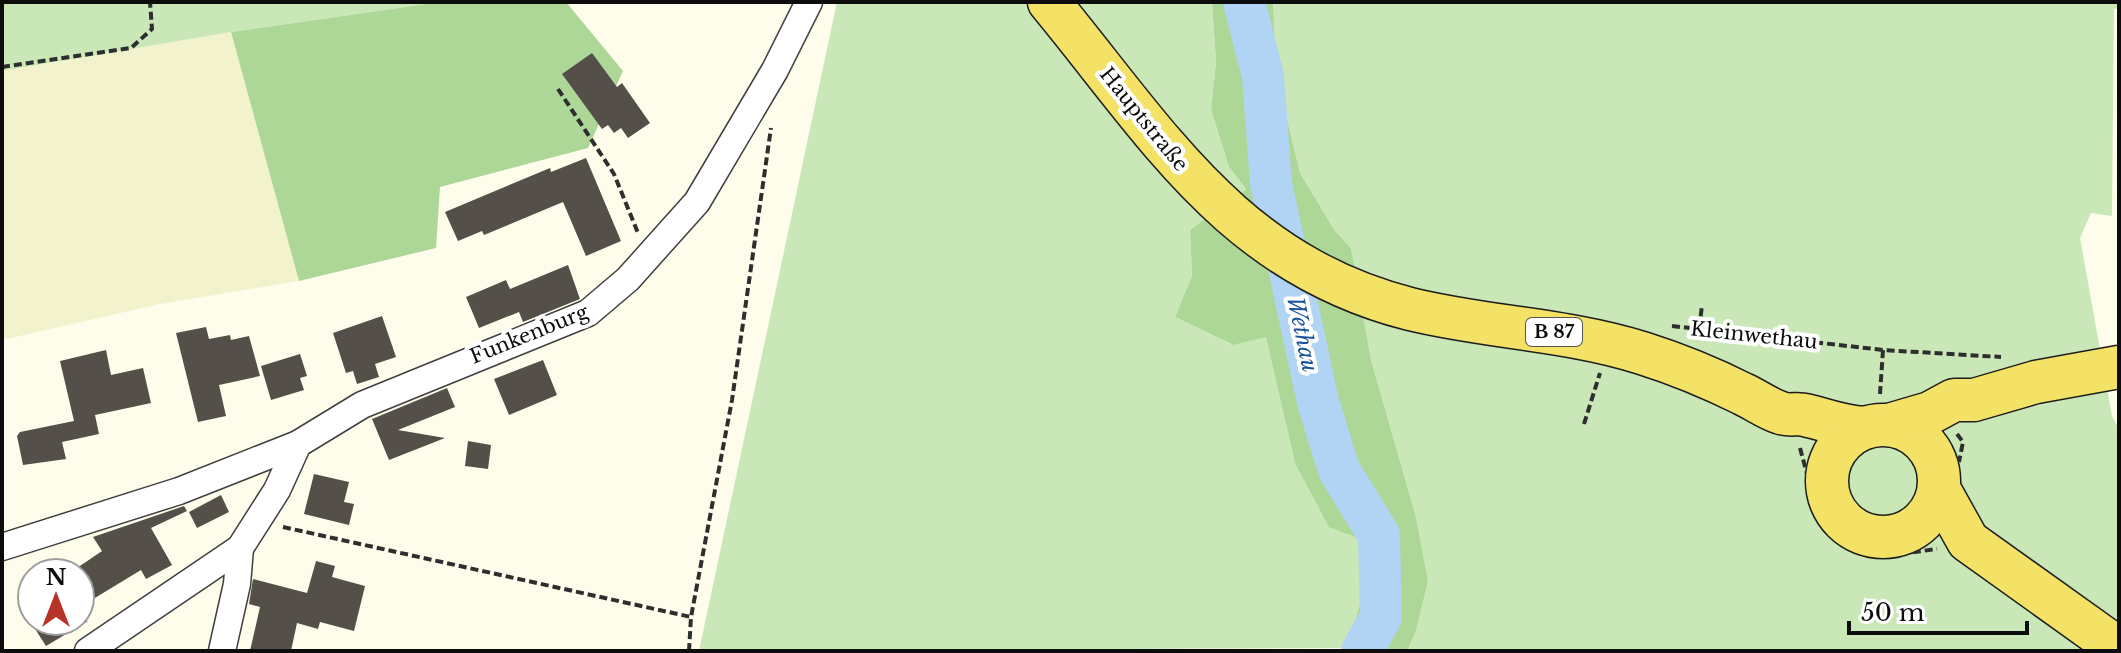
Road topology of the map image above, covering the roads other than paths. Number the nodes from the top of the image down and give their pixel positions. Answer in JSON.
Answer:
{"nodes":[{"id":1,"x":809,"y":2,"type":"edge"},
{"id":2,"x":1049,"y":2,"type":"edge"},
{"id":3,"x":2119,"y":367,"type":"edge"},
{"id":4,"x":1974,"y":400,"type":"junction"},
{"id":5,"x":1783,"y":414,"type":"junction"},
{"id":6,"x":1877,"y":419,"type":"junction"},
{"id":7,"x":298,"y":444,"type":"junction"},
{"id":8,"x":1827,"y":476,"type":"junction"},
{"id":9,"x":1938,"y":478,"type":"junction"},
{"id":10,"x":1901,"y":534,"type":"junction"},
{"id":11,"x":1968,"y":541,"type":"junction"},
{"id":12,"x":2,"y":547,"type":"edge"},
{"id":13,"x":240,"y":548,"type":"junction"},
{"id":14,"x":2119,"y":649,"type":"edge"},
{"id":15,"x":88,"y":651,"type":"edge"},
{"id":16,"x":222,"y":651,"type":"edge"}],
"edges":[{"from":1,"to":7,"type":"street","name":"Funkenburg"},
{"from":2,"to":5,"type":"main road","name":"Hauptstraße","number":"B 87"},
{"from":3,"to":4,"type":"main road","number":"B 87"},
{"from":4,"to":6,"type":"main road","number":"B 87"},
{"from":4,"to":9,"type":"main road"},
{"from":5,"to":6,"type":"main road","number":"B 87"},
{"from":5,"to":8,"type":"main road","number":"B 87"},
{"from":6,"to":8,"type":"main road"},
{"from":6,"to":9,"type":"main road"},
{"from":7,"to":12,"type":"street","name":"Funkenburg"},
{"from":7,"to":13,"type":"street"},
{"from":8,"to":10,"type":"main road"},
{"from":9,"to":10,"type":"main road"},
{"from":9,"to":11,"type":"main road"},
{"from":10,"to":11,"type":"main road"},
{"from":11,"to":14,"type":"main road"},
{"from":13,"to":15,"type":"street"},
{"from":13,"to":16,"type":"street"}]}
